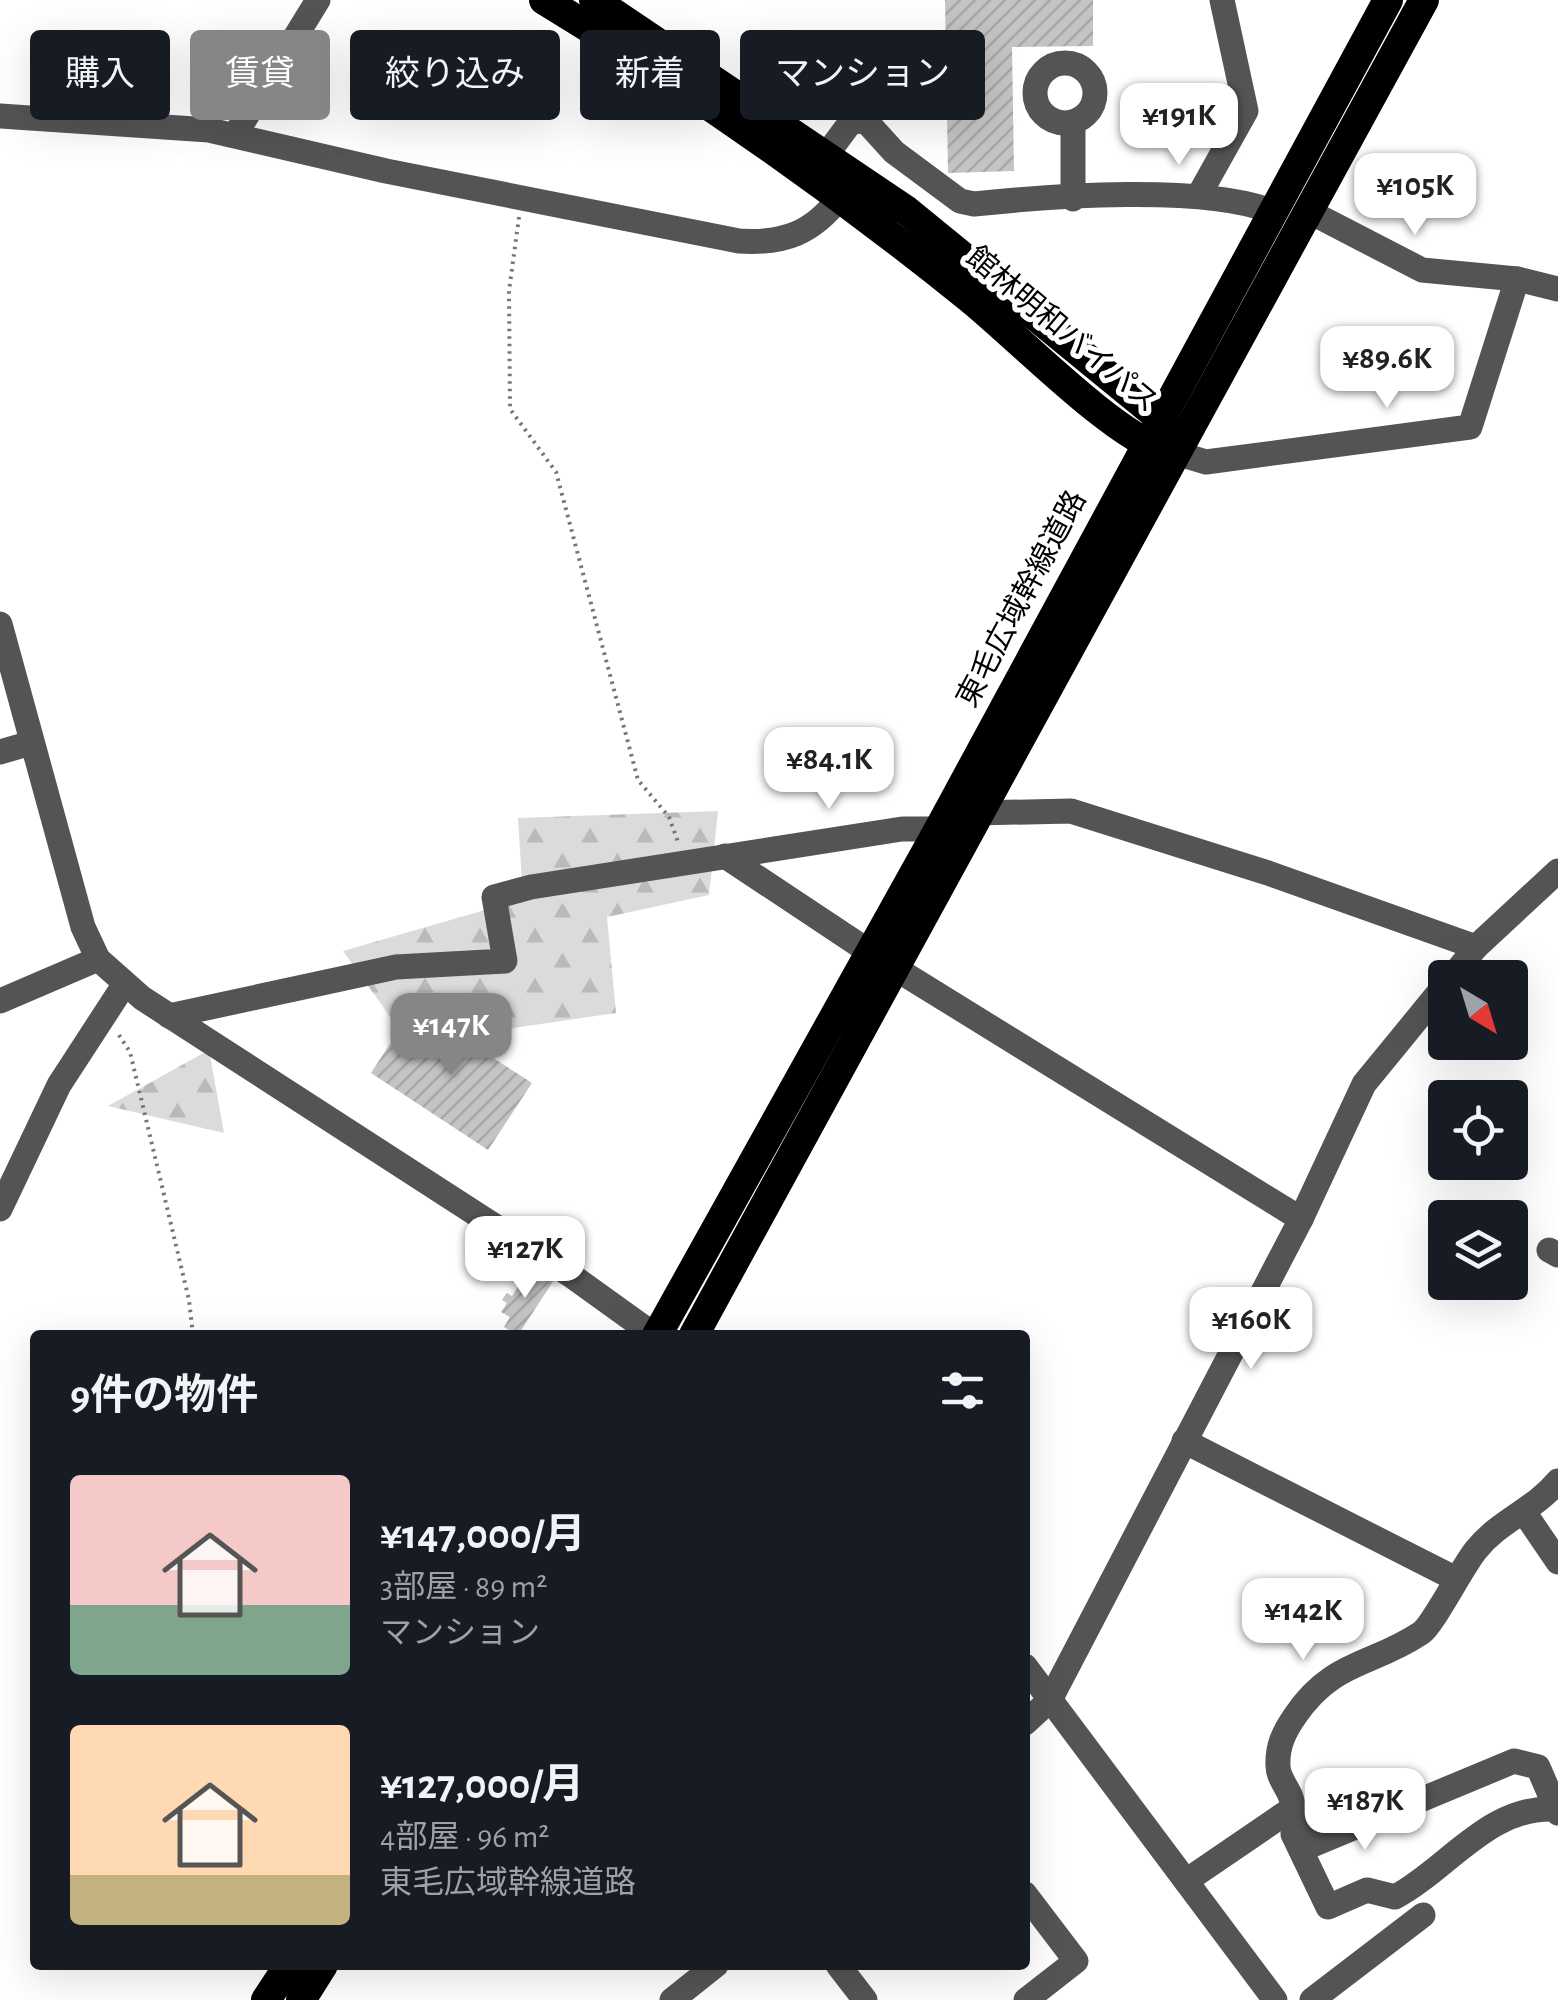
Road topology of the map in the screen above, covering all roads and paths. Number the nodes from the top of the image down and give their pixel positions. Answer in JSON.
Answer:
{"nodes":[{"id":1,"x":318,"y":0,"type":"edge"},
{"id":2,"x":544,"y":0,"type":"edge"},
{"id":3,"x":594,"y":0,"type":"edge"},
{"id":4,"x":1222,"y":0,"type":"edge"},
{"id":5,"x":1388,"y":0,"type":"edge"},
{"id":6,"x":1424,"y":0,"type":"edge"},
{"id":7,"x":0,"y":116,"type":"edge"},
{"id":8,"x":1073,"y":124,"type":"dead end"},
{"id":9,"x":236,"y":135,"type":"junction"},
{"id":10,"x":827,"y":154,"type":"junction"},
{"id":11,"x":1198,"y":195,"type":"junction"},
{"id":12,"x":840,"y":196,"type":"junction"},
{"id":13,"x":522,"y":199,"type":"junction"},
{"id":14,"x":1073,"y":199,"type":"junction"},
{"id":15,"x":1274,"y":212,"type":"junction"},
{"id":16,"x":1310,"y":212,"type":"junction"},
{"id":17,"x":1517,"y":279,"type":"junction"},
{"id":18,"x":1558,"y":289,"type":"edge"},
{"id":19,"x":1152,"y":431,"type":"junction"},
{"id":20,"x":1176,"y":453,"type":"junction"},
{"id":21,"x":0,"y":624,"type":"edge"},
{"id":22,"x":30,"y":743,"type":"junction"},
{"id":23,"x":0,"y":752,"type":"edge"},
{"id":24,"x":976,"y":813,"type":"junction"},
{"id":25,"x":939,"y":829,"type":"junction"},
{"id":26,"x":724,"y":856,"type":"junction"},
{"id":27,"x":684,"y":861,"type":"junction"},
{"id":28,"x":1558,"y":871,"type":"edge"},
{"id":29,"x":1476,"y":947,"type":"junction"},
{"id":30,"x":98,"y":959,"type":"junction"},
{"id":31,"x":882,"y":960,"type":"junction"},
{"id":32,"x":1466,"y":960,"type":"edge"},
{"id":33,"x":124,"y":986,"type":"junction"},
{"id":34,"x":0,"y":1001,"type":"edge"},
{"id":35,"x":1428,"y":1006,"type":"edge"},
{"id":36,"x":105,"y":1013,"type":"junction"},
{"id":37,"x":169,"y":1016,"type":"junction"},
{"id":38,"x":0,"y":1209,"type":"edge"},
{"id":39,"x":1301,"y":1219,"type":"junction"},
{"id":40,"x":192,"y":1330,"type":"edge"},
{"id":41,"x":649,"y":1330,"type":"edge"},
{"id":42,"x":659,"y":1330,"type":"edge"},
{"id":43,"x":697,"y":1330,"type":"edge"},
{"id":44,"x":1184,"y":1441,"type":"junction"},
{"id":45,"x":1546,"y":1497,"type":"edge"},
{"id":46,"x":1558,"y":1562,"type":"edge"},
{"id":47,"x":1454,"y":1578,"type":"junction"},
{"id":48,"x":1030,"y":1673,"type":"edge"},
{"id":49,"x":1050,"y":1700,"type":"junction"},
{"id":50,"x":1030,"y":1718,"type":"edge"},
{"id":51,"x":1288,"y":1811,"type":"junction"},
{"id":52,"x":1556,"y":1811,"type":"edge"},
{"id":53,"x":1186,"y":1881,"type":"junction"},
{"id":54,"x":1030,"y":1901,"type":"edge"},
{"id":55,"x":1423,"y":1914,"type":"dead end"},
{"id":56,"x":286,"y":1970,"type":"edge"},
{"id":57,"x":319,"y":1970,"type":"edge"},
{"id":58,"x":710,"y":1970,"type":"edge"},
{"id":59,"x":842,"y":1970,"type":"edge"},
{"id":60,"x":1266,"y":1997,"type":"edge"},
{"id":61,"x":676,"y":1999,"type":"edge"},
{"id":62,"x":266,"y":2000,"type":"edge"},
{"id":63,"x":300,"y":2000,"type":"edge"},
{"id":64,"x":865,"y":2000,"type":"edge"},
{"id":65,"x":1026,"y":2000,"type":"edge"},
{"id":66,"x":1312,"y":2000,"type":"edge"}],
"edges":[{"from":1,"to":9,"type":"street"},
{"from":2,"to":12,"type":"highway","name":"館林明和バイパス"},
{"from":3,"to":10,"type":"highway","name":"館林明和バイパス"},
{"from":4,"to":11,"type":"street"},
{"from":5,"to":15,"type":"highway","name":"東毛広域幹線道路"},
{"from":6,"to":16,"type":"highway","name":"東毛広域幹線道路"},
{"from":7,"to":9,"type":"street"},
{"from":8,"to":14,"type":"street"},
{"from":9,"to":13,"type":"street"},
{"from":10,"to":14,"type":"street"},
{"from":10,"to":19,"type":"highway","name":"館林明和バイパス"},
{"from":11,"to":14,"type":"street"},
{"from":11,"to":15,"type":"street"},
{"from":12,"to":13,"type":"street"},
{"from":12,"to":19,"type":"highway","name":"館林明和バイパス"},
{"from":13,"to":27,"type":"path"},
{"from":15,"to":19,"type":"highway","name":"東毛広域幹線道路"},
{"from":16,"to":17,"type":"street"},
{"from":16,"to":20,"type":"highway","name":"東毛広域幹線道路"},
{"from":17,"to":18,"type":"street"},
{"from":17,"to":20,"type":"street"},
{"from":19,"to":20,"type":"highway","name":"館林明和バイパス"},
{"from":19,"to":25,"type":"highway","name":"東毛広域幹線道路"},
{"from":20,"to":24,"type":"highway","name":"東毛広域幹線道路"},
{"from":21,"to":22,"type":"street"},
{"from":22,"to":23,"type":"street"},
{"from":22,"to":30,"type":"street"},
{"from":24,"to":29,"type":"street"},
{"from":24,"to":31,"type":"highway","name":"東毛広域幹線道路"},
{"from":25,"to":26,"type":"street"},
{"from":25,"to":31,"type":"highway","name":"東毛広域幹線道路"},
{"from":26,"to":27,"type":"street"},
{"from":26,"to":31,"type":"street"},
{"from":27,"to":37,"type":"street"},
{"from":28,"to":29,"type":"street"},
{"from":29,"to":32,"type":"street"},
{"from":30,"to":33,"type":"street"},
{"from":30,"to":34,"type":"street"},
{"from":31,"to":39,"type":"street"},
{"from":31,"to":42,"type":"highway","name":"東毛広域幹線道路"},
{"from":31,"to":43,"type":"highway","name":"東毛広域幹線道路"},
{"from":33,"to":36,"type":"street"},
{"from":33,"to":37,"type":"street"},
{"from":35,"to":39,"type":"street"},
{"from":36,"to":38,"type":"street"},
{"from":36,"to":40,"type":"path"},
{"from":37,"to":41,"type":"street"},
{"from":39,"to":44,"type":"street"},
{"from":44,"to":47,"type":"street"},
{"from":44,"to":49,"type":"street"},
{"from":45,"to":46,"type":"street"},
{"from":45,"to":47,"type":"street"},
{"from":47,"to":51,"type":"street"},
{"from":48,"to":49,"type":"street"},
{"from":49,"to":50,"type":"street"},
{"from":49,"to":53,"type":"street"},
{"from":51,"to":52,"type":"street"},
{"from":51,"to":52,"type":"street"},
{"from":51,"to":53,"type":"street"},
{"from":53,"to":60,"type":"street"},
{"from":54,"to":65,"type":"street"},
{"from":55,"to":66,"type":"street"},
{"from":56,"to":62,"type":"highway"},
{"from":57,"to":63,"type":"highway"},
{"from":58,"to":61,"type":"street"},
{"from":59,"to":64,"type":"street"}]}
